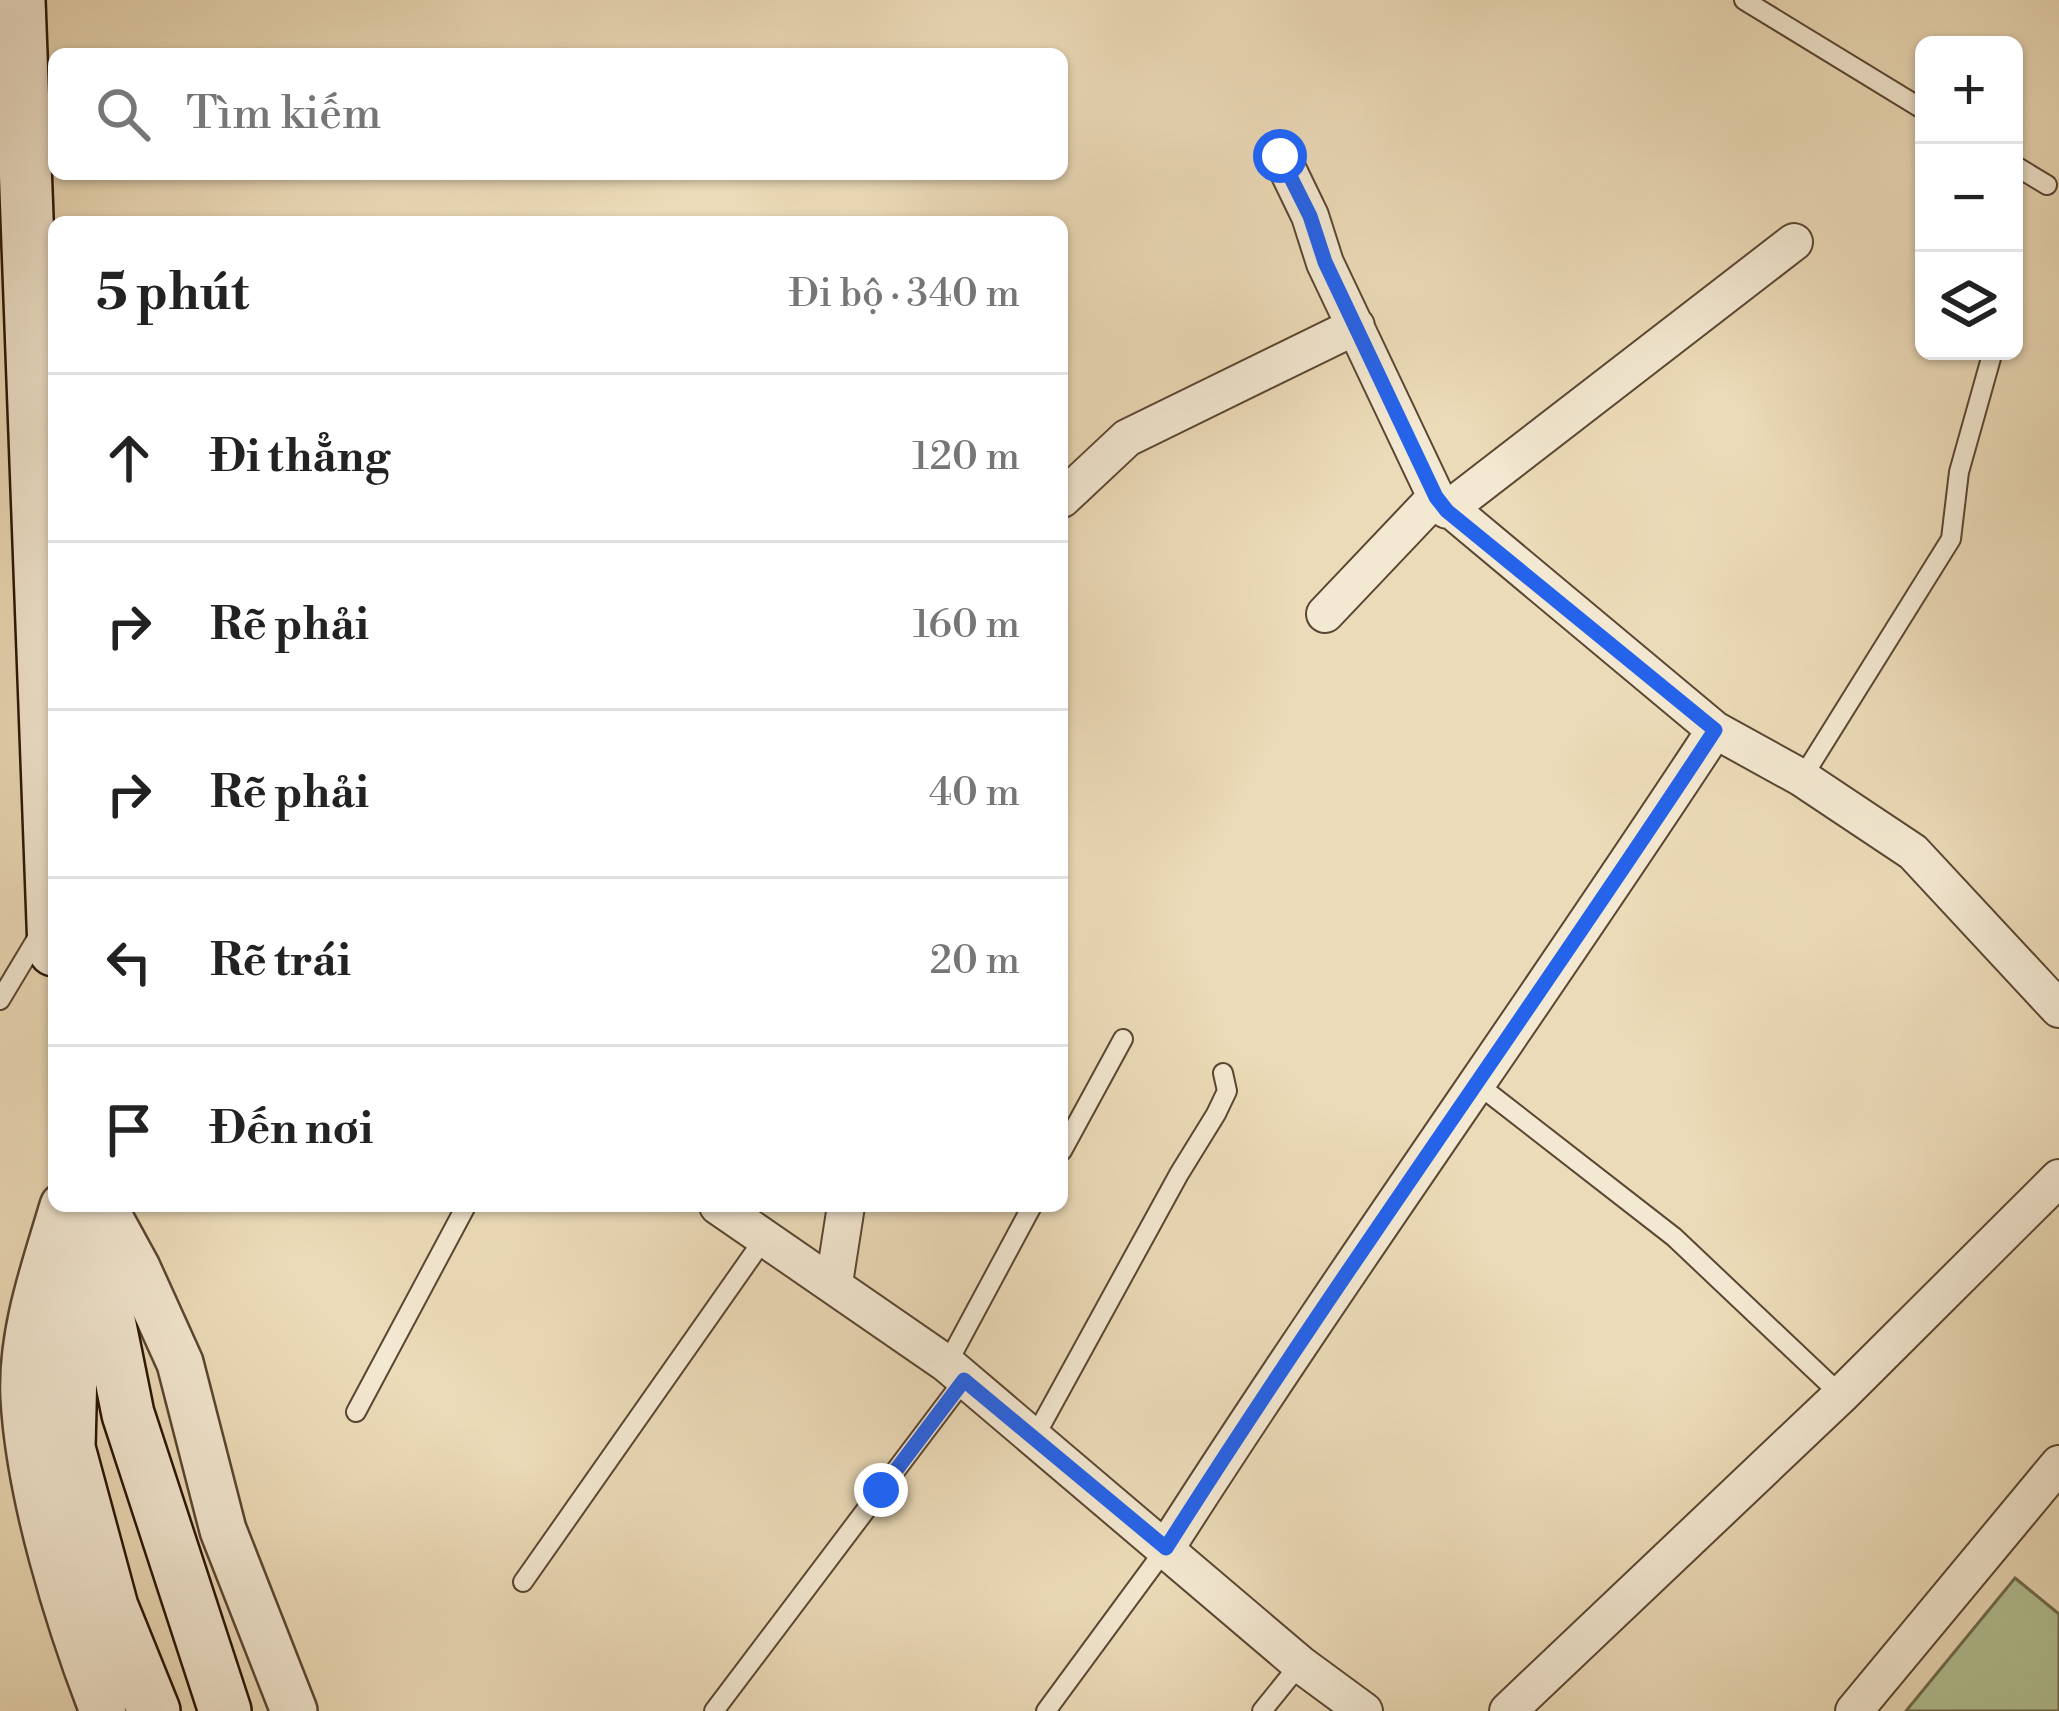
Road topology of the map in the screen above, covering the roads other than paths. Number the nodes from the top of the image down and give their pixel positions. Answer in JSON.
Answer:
{"nodes":[{"id":1,"x":19,"y":0,"type":"edge"},
{"id":2,"x":1744,"y":0,"type":"edge"},
{"id":3,"x":1915,"y":104,"type":"edge"},
{"id":4,"x":1280,"y":156,"type":"dead end"},
{"id":5,"x":2023,"y":170,"type":"edge"},
{"id":6,"x":2047,"y":185,"type":"dead end"},
{"id":7,"x":1794,"y":242,"type":"dead end"},
{"id":8,"x":1356,"y":326,"type":"junction"},
{"id":9,"x":1990,"y":360,"type":"edge"},
{"id":10,"x":1068,"y":493,"type":"edge"},
{"id":11,"x":1442,"y":504,"type":"junction"},
{"id":12,"x":1325,"y":614,"type":"dead end"},
{"id":13,"x":1715,"y":730,"type":"junction"},
{"id":14,"x":1802,"y":778,"type":"junction"},
{"id":15,"x":48,"y":820,"type":"edge"},
{"id":16,"x":48,"y":938,"type":"edge"},
{"id":17,"x":0,"y":1000,"type":"edge"},
{"id":18,"x":2059,"y":1009,"type":"edge"},
{"id":19,"x":1123,"y":1039,"type":"dead end"},
{"id":20,"x":1223,"y":1073,"type":"dead end"},
{"id":21,"x":1476,"y":1083,"type":"junction"},
{"id":22,"x":1068,"y":1140,"type":"edge"},
{"id":23,"x":2059,"y":1178,"type":"edge"},
{"id":24,"x":61,"y":1212,"type":"edge"},
{"id":25,"x":75,"y":1212,"type":"edge"},
{"id":26,"x":87,"y":1212,"type":"edge"},
{"id":27,"x":106,"y":1212,"type":"edge"},
{"id":28,"x":463,"y":1212,"type":"edge"},
{"id":29,"x":728,"y":1212,"type":"edge"},
{"id":30,"x":845,"y":1212,"type":"edge"},
{"id":31,"x":1029,"y":1212,"type":"edge"},
{"id":32,"x":766,"y":1236,"type":"junction"},
{"id":33,"x":834,"y":1283,"type":"junction"},
{"id":34,"x":956,"y":1372,"type":"junction"},
{"id":35,"x":1841,"y":1395,"type":"junction"},
{"id":36,"x":356,"y":1412,"type":"dead end"},
{"id":37,"x":1033,"y":1440,"type":"junction"},
{"id":38,"x":2059,"y":1464,"type":"edge"},
{"id":39,"x":1166,"y":1548,"type":"junction"},
{"id":40,"x":523,"y":1582,"type":"dead end"},
{"id":41,"x":1300,"y":1664,"type":"junction"},
{"id":42,"x":104,"y":1711,"type":"edge"},
{"id":43,"x":154,"y":1711,"type":"edge"},
{"id":44,"x":225,"y":1711,"type":"edge"},
{"id":45,"x":294,"y":1711,"type":"edge"},
{"id":46,"x":714,"y":1711,"type":"edge"},
{"id":47,"x":1046,"y":1711,"type":"edge"},
{"id":48,"x":1262,"y":1711,"type":"edge"},
{"id":49,"x":1364,"y":1711,"type":"edge"},
{"id":50,"x":1508,"y":1711,"type":"edge"},
{"id":51,"x":1855,"y":1711,"type":"edge"}],
"edges":[{"from":1,"to":15,"type":"main road"},
{"from":2,"to":3,"type":"lane"},
{"from":4,"to":8,"type":"street"},
{"from":5,"to":6,"type":"lane"},
{"from":7,"to":11,"type":"street"},
{"from":8,"to":10,"type":"street"},
{"from":8,"to":11,"type":"street"},
{"from":9,"to":14,"type":"lane"},
{"from":11,"to":12,"type":"street"},
{"from":11,"to":13,"type":"street"},
{"from":13,"to":14,"type":"street"},
{"from":13,"to":21,"type":"street"},
{"from":14,"to":18,"type":"street"},
{"from":16,"to":17,"type":"lane"},
{"from":19,"to":22,"type":"lane"},
{"from":20,"to":37,"type":"lane"},
{"from":21,"to":35,"type":"lane"},
{"from":21,"to":39,"type":"street"},
{"from":23,"to":35,"type":"street"},
{"from":24,"to":42,"type":"street"},
{"from":25,"to":43,"type":"main road"},
{"from":26,"to":44,"type":"main road"},
{"from":27,"to":45,"type":"street"},
{"from":28,"to":36,"type":"lane"},
{"from":29,"to":32,"type":"street"},
{"from":30,"to":33,"type":"street"},
{"from":31,"to":34,"type":"lane"},
{"from":32,"to":33,"type":"street"},
{"from":32,"to":40,"type":"lane"},
{"from":33,"to":34,"type":"street"},
{"from":34,"to":37,"type":"street"},
{"from":34,"to":46,"type":"lane"},
{"from":35,"to":50,"type":"street"},
{"from":37,"to":39,"type":"street"},
{"from":38,"to":51,"type":"street"},
{"from":39,"to":41,"type":"street"},
{"from":39,"to":47,"type":"lane"},
{"from":41,"to":48,"type":"lane"},
{"from":41,"to":49,"type":"street"}]}
